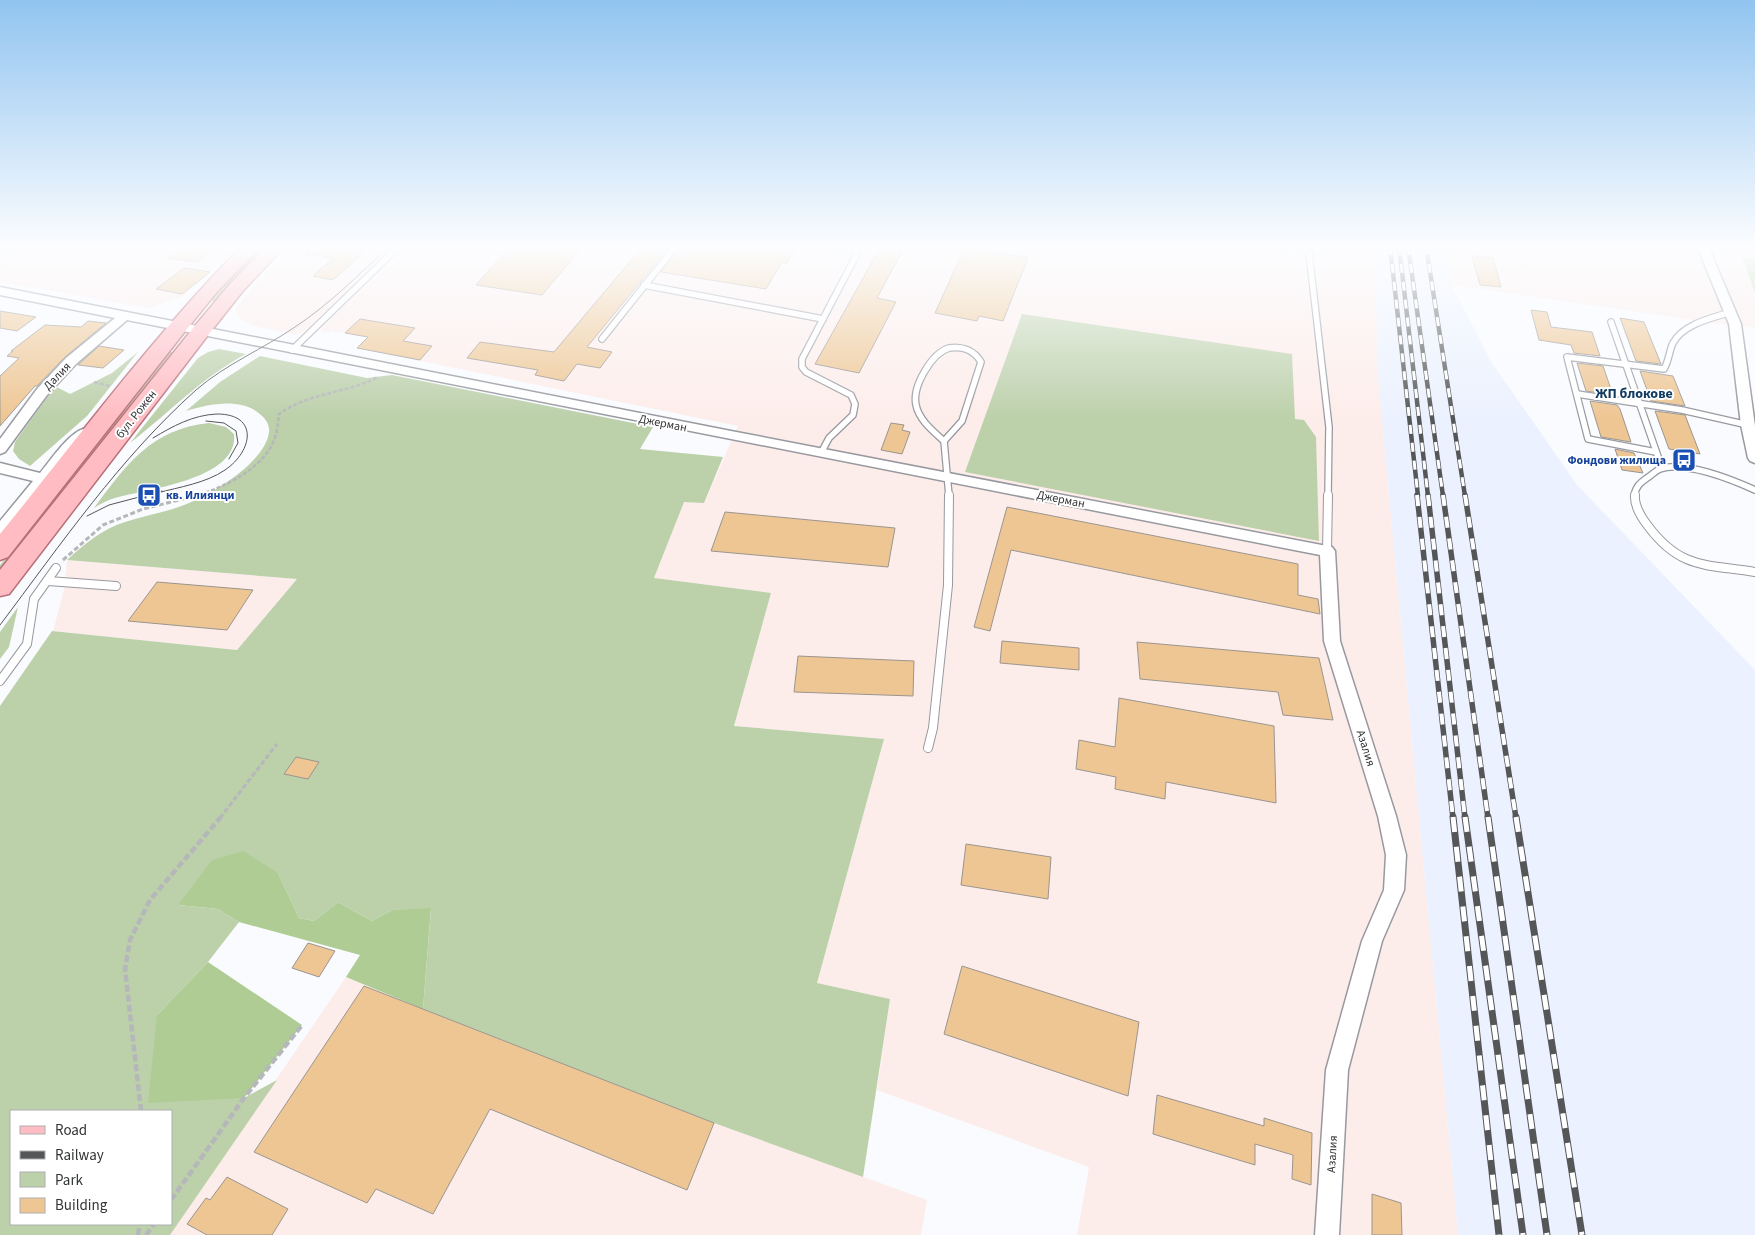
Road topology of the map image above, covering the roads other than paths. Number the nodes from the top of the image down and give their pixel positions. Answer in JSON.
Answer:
{"nodes":[{"id":1,"x":69,"y":304,"type":"edge"},
{"id":2,"x":198,"y":304,"type":"edge"},
{"id":3,"x":223,"y":304,"type":"edge"},
{"id":4,"x":340,"y":304,"type":"edge"},
{"id":5,"x":629,"y":304,"type":"edge"},
{"id":6,"x":744,"y":304,"type":"edge"},
{"id":7,"x":831,"y":304,"type":"edge"},
{"id":8,"x":1315,"y":304,"type":"edge"},
{"id":9,"x":1727,"y":304,"type":"edge"},
{"id":10,"x":1731,"y":312,"type":"junction"},
{"id":11,"x":126,"y":315,"type":"junction"},
{"id":12,"x":823,"y":319,"type":"junction"},
{"id":13,"x":1611,"y":322,"type":"dead end"},
{"id":14,"x":179,"y":326,"type":"junction"},
{"id":15,"x":201,"y":331,"type":"junction"},
{"id":16,"x":602,"y":339,"type":"dead end"},
{"id":17,"x":292,"y":350,"type":"junction"},
{"id":18,"x":1627,"y":365,"type":"junction"},
{"id":19,"x":1576,"y":394,"type":"junction"},
{"id":20,"x":1641,"y":405,"type":"junction"},
{"id":21,"x":114,"y":409,"type":"junction"},
{"id":22,"x":1748,"y":425,"type":"junction"},
{"id":23,"x":944,"y":441,"type":"junction"},
{"id":24,"x":0,"y":449,"type":"edge"},
{"id":25,"x":1656,"y":452,"type":"junction"},
{"id":26,"x":821,"y":453,"type":"junction"},
{"id":27,"x":1755,"y":458,"type":"edge"},
{"id":28,"x":0,"y":468,"type":"edge"},
{"id":29,"x":1662,"y":468,"type":"junction"},
{"id":30,"x":950,"y":478,"type":"junction"},
{"id":31,"x":43,"y":479,"type":"junction"},
{"id":32,"x":1755,"y":490,"type":"edge"},
{"id":33,"x":0,"y":531,"type":"edge"},
{"id":34,"x":0,"y":551,"type":"edge"},
{"id":35,"x":1327,"y":551,"type":"junction"},
{"id":36,"x":56,"y":568,"type":"road end"},
{"id":37,"x":1755,"y":572,"type":"edge"},
{"id":38,"x":48,"y":581,"type":"junction"},
{"id":39,"x":116,"y":586,"type":"dead end"},
{"id":40,"x":0,"y":587,"type":"edge"},
{"id":41,"x":0,"y":681,"type":"edge"},
{"id":42,"x":928,"y":748,"type":"dead end"},
{"id":43,"x":1327,"y":1235,"type":"edge"}],
"edges":[{"from":1,"to":11,"type":"street","name":"Джерман"},
{"from":2,"to":14,"type":"main road","name":"бул. Рожен"},
{"from":3,"to":15,"type":"main road","name":"бул. Рожен"},
{"from":4,"to":17,"type":"lane"},
{"from":5,"to":16,"type":"lane"},
{"from":6,"to":12,"type":"lane"},
{"from":7,"to":12,"type":"lane"},
{"from":8,"to":35,"type":"lane","name":"Азалия"},
{"from":9,"to":10,"type":"street"},
{"from":10,"to":18,"type":"lane"},
{"from":10,"to":22,"type":"street"},
{"from":11,"to":14,"type":"street","name":"Джерман"},
{"from":11,"to":24,"type":"street","name":"Далия"},
{"from":12,"to":26,"type":"lane"},
{"from":13,"to":18,"type":"lane"},
{"from":14,"to":15,"type":"street","name":"Джерман"},
{"from":14,"to":21,"type":"main road","name":"бул. Рожен"},
{"from":15,"to":17,"type":"street","name":"Джерман"},
{"from":15,"to":40,"type":"main road","name":"бул. Рожен"},
{"from":17,"to":26,"type":"street","name":"Джерман"},
{"from":18,"to":19,"type":"lane"},
{"from":18,"to":20,"type":"lane"},
{"from":19,"to":20,"type":"lane"},
{"from":19,"to":25,"type":"lane"},
{"from":20,"to":22,"type":"lane"},
{"from":20,"to":25,"type":"lane"},
{"from":21,"to":31,"type":"street"},
{"from":21,"to":34,"type":"main road","name":"бул. Рожен"},
{"from":22,"to":27,"type":"street"},
{"from":23,"to":23,"type":"lane"},
{"from":23,"to":30,"type":"lane"},
{"from":25,"to":29,"type":"lane"},
{"from":26,"to":30,"type":"street","name":"Джерман"},
{"from":28,"to":31,"type":"street"},
{"from":29,"to":32,"type":"lane"},
{"from":29,"to":37,"type":"lane"},
{"from":30,"to":35,"type":"street","name":"Джерман"},
{"from":30,"to":42,"type":"lane"},
{"from":31,"to":33,"type":"street"},
{"from":35,"to":43,"type":"street","name":"Азалия"},
{"from":36,"to":38,"type":"lane"},
{"from":38,"to":39,"type":"lane"},
{"from":38,"to":41,"type":"lane"}]}
